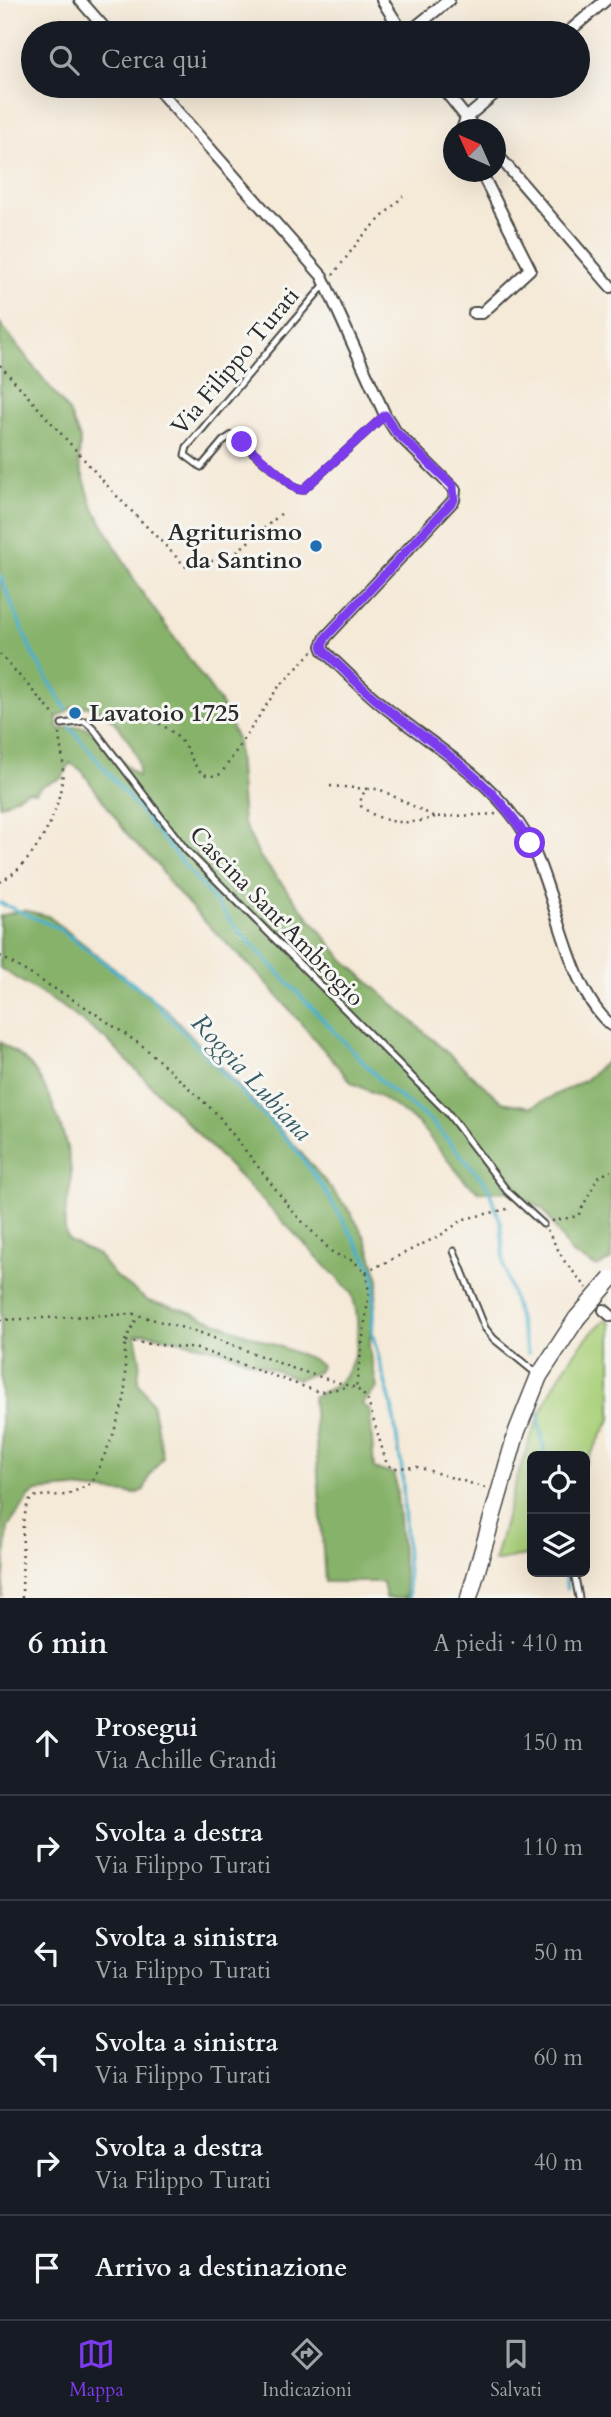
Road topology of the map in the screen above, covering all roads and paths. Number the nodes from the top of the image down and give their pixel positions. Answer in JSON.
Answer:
{"nodes":[{"id":1,"x":80,"y":0,"type":"edge"},
{"id":2,"x":382,"y":0,"type":"edge"},
{"id":3,"x":449,"y":0,"type":"edge"},
{"id":4,"x":606,"y":0,"type":"edge"},
{"id":5,"x":98,"y":21,"type":"edge"},
{"id":6,"x":397,"y":21,"type":"edge"},
{"id":7,"x":422,"y":21,"type":"edge"},
{"id":8,"x":581,"y":21,"type":"edge"},
{"id":9,"x":165,"y":98,"type":"edge"},
{"id":10,"x":448,"y":98,"type":"edge"},
{"id":11,"x":492,"y":98,"type":"edge"},
{"id":12,"x":461,"y":119,"type":"edge"},
{"id":13,"x":469,"y":119,"type":"edge"},
{"id":14,"x":506,"y":166,"type":"edge"},
{"id":15,"x":486,"y":182,"type":"edge"},
{"id":16,"x":403,"y":196,"type":"dead end"},
{"id":17,"x":326,"y":283,"type":"junction"},
{"id":18,"x":611,"y":286,"type":"edge"},
{"id":19,"x":474,"y":313,"type":"dead end"},
{"id":20,"x":0,"y":365,"type":"edge"},
{"id":21,"x":385,"y":415,"type":"junction"},
{"id":22,"x":283,"y":512,"type":"dead end"},
{"id":23,"x":323,"y":648,"type":"junction"},
{"id":24,"x":0,"y":654,"type":"edge"},
{"id":25,"x":85,"y":722,"type":"junction"},
{"id":26,"x":62,"y":724,"type":"junction"},
{"id":27,"x":330,"y":786,"type":"dead end"},
{"id":28,"x":368,"y":789,"type":"junction"},
{"id":29,"x":512,"y":815,"type":"junction"},
{"id":30,"x":435,"y":817,"type":"junction"},
{"id":31,"x":0,"y":882,"type":"edge"},
{"id":32,"x":0,"y":956,"type":"edge"},
{"id":33,"x":611,"y":1025,"type":"edge"},
{"id":34,"x":611,"y":1171,"type":"edge"},
{"id":35,"x":512,"y":1208,"type":"dead end"},
{"id":36,"x":543,"y":1224,"type":"junction"},
{"id":37,"x":454,"y":1251,"type":"dead end"},
{"id":38,"x":366,"y":1272,"type":"junction"},
{"id":39,"x":611,"y":1279,"type":"edge"},
{"id":40,"x":583,"y":1283,"type":"dead end"},
{"id":41,"x":138,"y":1315,"type":"junction"},
{"id":42,"x":0,"y":1320,"type":"edge"},
{"id":43,"x":125,"y":1341,"type":"junction"},
{"id":44,"x":539,"y":1376,"type":"junction"},
{"id":45,"x":354,"y":1387,"type":"junction"},
{"id":46,"x":500,"y":1492,"type":"junction"},
{"id":47,"x":574,"y":1577,"type":"edge"},
{"id":48,"x":22,"y":1598,"type":"edge"},
{"id":49,"x":469,"y":1598,"type":"edge"},
{"id":50,"x":579,"y":1598,"type":"edge"}],
"edges":[{"from":1,"to":5,"type":"street"},
{"from":2,"to":6,"type":"street"},
{"from":3,"to":7,"type":"street"},
{"from":4,"to":8,"type":"street"},
{"from":9,"to":17,"type":"street","name":"Via Filippo Turati"},
{"from":10,"to":12,"type":"street"},
{"from":11,"to":13,"type":"street"},
{"from":14,"to":18,"type":"street"},
{"from":15,"to":19,"type":"street"},
{"from":16,"to":17,"type":"path"},
{"from":17,"to":21,"type":"street","name":"Via Filippo Turati"},
{"from":17,"to":21,"type":"lane","name":"Via Filippo Turati"},
{"from":20,"to":22,"type":"path"},
{"from":21,"to":23,"type":"street","name":"Via Filippo Turati"},
{"from":23,"to":25,"type":"path"},
{"from":23,"to":29,"type":"street"},
{"from":24,"to":26,"type":"path"},
{"from":25,"to":26,"type":"lane"},
{"from":25,"to":36,"type":"lane","name":"Cascina Sant'Ambrogio"},
{"from":26,"to":31,"type":"path"},
{"from":27,"to":28,"type":"path"},
{"from":28,"to":30,"type":"path"},
{"from":28,"to":30,"type":"path"},
{"from":29,"to":30,"type":"path"},
{"from":29,"to":33,"type":"street"},
{"from":32,"to":38,"type":"path"},
{"from":34,"to":36,"type":"path"},
{"from":35,"to":38,"type":"path"},
{"from":36,"to":40,"type":"path"},
{"from":37,"to":44,"type":"lane"},
{"from":38,"to":45,"type":"path"},
{"from":39,"to":44,"type":"main road","bridge":true},
{"from":41,"to":42,"type":"path"},
{"from":41,"to":43,"type":"path"},
{"from":41,"to":45,"type":"path"},
{"from":43,"to":45,"type":"path"},
{"from":43,"to":48,"type":"path"},
{"from":44,"to":46,"type":"main road"},
{"from":45,"to":46,"type":"path"},
{"from":46,"to":49,"type":"main road"},
{"from":47,"to":50,"type":"lane"}]}
